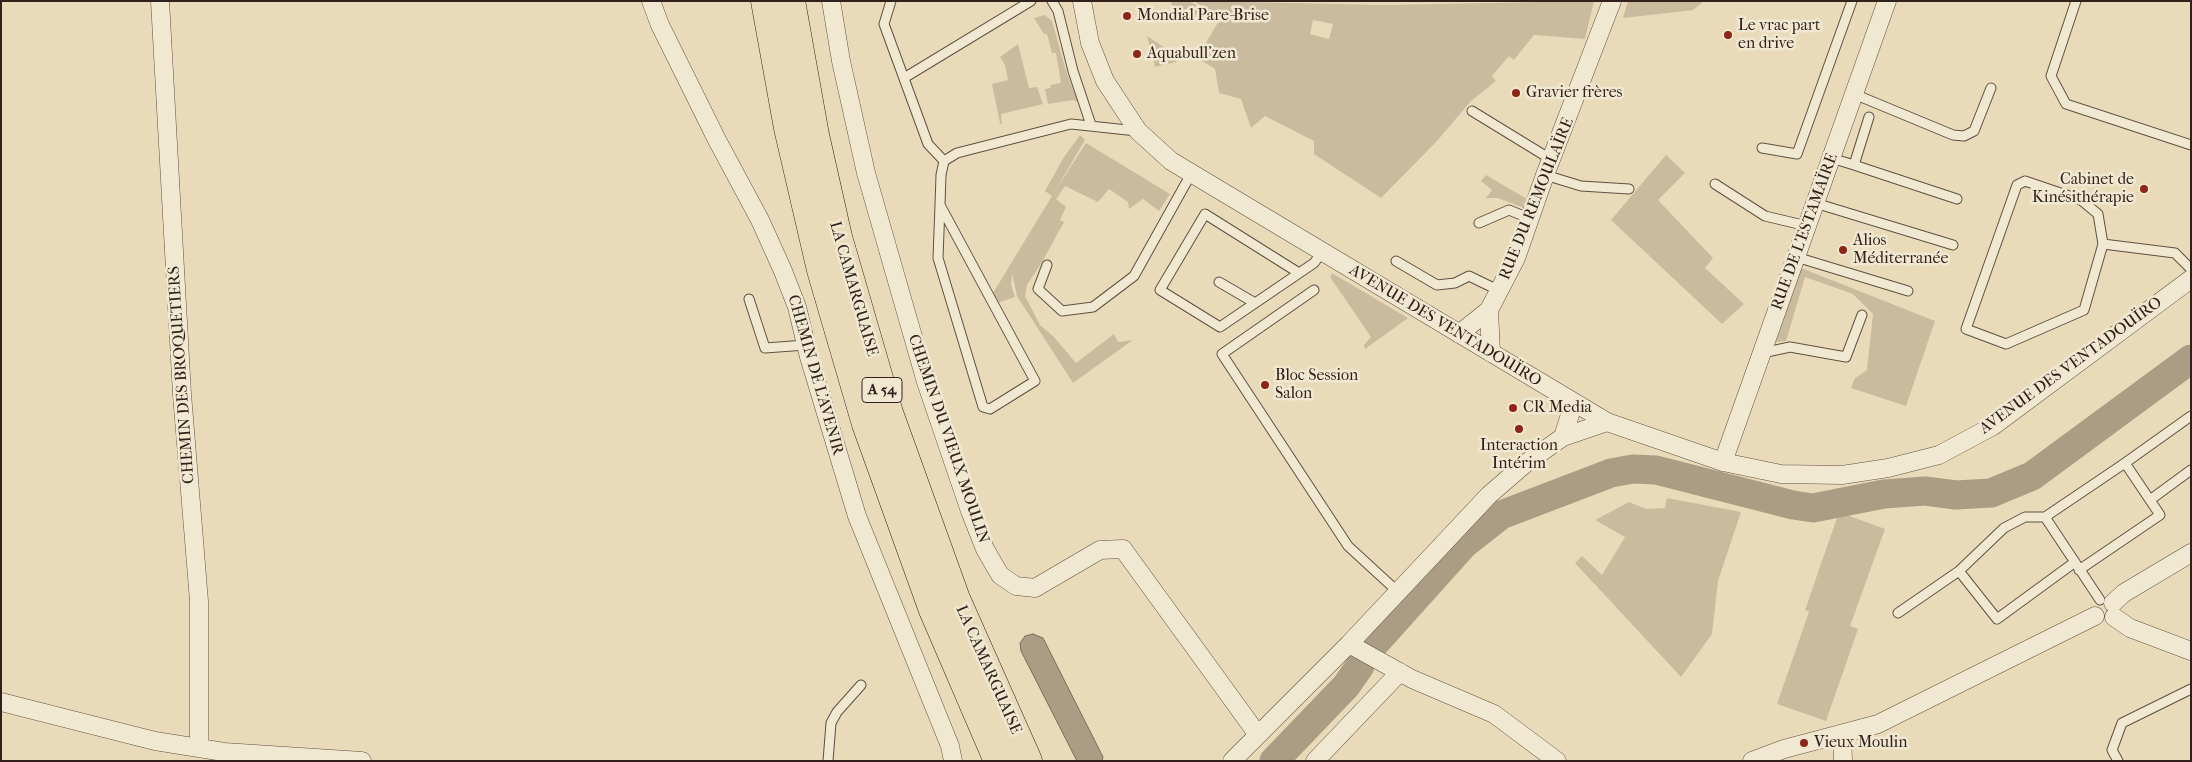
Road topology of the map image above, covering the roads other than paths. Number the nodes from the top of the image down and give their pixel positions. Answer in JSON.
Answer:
{"nodes":[{"id":1,"x":160,"y":1,"type":"edge"},
{"id":2,"x":651,"y":1,"type":"edge"},
{"id":3,"x":765,"y":1,"type":"edge"},
{"id":4,"x":791,"y":1,"type":"edge"},
{"id":5,"x":832,"y":1,"type":"edge"},
{"id":6,"x":891,"y":1,"type":"edge"},
{"id":7,"x":1031,"y":1,"type":"edge"},
{"id":8,"x":1052,"y":1,"type":"edge"},
{"id":9,"x":1082,"y":1,"type":"edge"},
{"id":10,"x":1612,"y":1,"type":"edge"},
{"id":11,"x":1852,"y":1,"type":"edge"},
{"id":12,"x":1887,"y":1,"type":"edge"},
{"id":13,"x":2076,"y":1,"type":"edge"},
{"id":14,"x":904,"y":78,"type":"junction"},
{"id":15,"x":1991,"y":88,"type":"dead end"},
{"id":16,"x":1854,"y":94,"type":"junction"},
{"id":17,"x":1472,"y":112,"type":"dead end"},
{"id":18,"x":1868,"y":117,"type":"dead end"},
{"id":19,"x":1091,"y":125,"type":"junction"},
{"id":20,"x":1138,"y":131,"type":"junction"},
{"id":21,"x":2191,"y":145,"type":"edge"},
{"id":22,"x":1762,"y":148,"type":"dead end"},
{"id":23,"x":1832,"y":158,"type":"junction"},
{"id":24,"x":944,"y":161,"type":"junction"},
{"id":25,"x":1854,"y":165,"type":"junction"},
{"id":26,"x":1548,"y":167,"type":"junction"},
{"id":27,"x":1191,"y":174,"type":"junction"},
{"id":28,"x":1715,"y":184,"type":"dead end"},
{"id":29,"x":1629,"y":189,"type":"dead end"},
{"id":30,"x":1957,"y":199,"type":"dead end"},
{"id":31,"x":1815,"y":204,"type":"junction"},
{"id":32,"x":940,"y":205,"type":"junction"},
{"id":33,"x":1531,"y":219,"type":"junction"},
{"id":34,"x":1479,"y":223,"type":"dead end"},
{"id":35,"x":1807,"y":226,"type":"junction"},
{"id":36,"x":2103,"y":244,"type":"junction"},
{"id":37,"x":1953,"y":245,"type":"dead end"},
{"id":38,"x":1322,"y":251,"type":"junction"},
{"id":39,"x":1796,"y":257,"type":"junction"},
{"id":40,"x":1396,"y":261,"type":"dead end"},
{"id":41,"x":1047,"y":265,"type":"dead end"},
{"id":42,"x":2191,"y":269,"type":"edge"},
{"id":43,"x":1299,"y":273,"type":"junction"},
{"id":44,"x":2191,"y":279,"type":"edge"},
{"id":45,"x":1220,"y":282,"type":"dead end"},
{"id":46,"x":1314,"y":290,"type":"dead end"},
{"id":47,"x":1500,"y":291,"type":"junction"},
{"id":48,"x":1908,"y":291,"type":"dead end"},
{"id":49,"x":749,"y":299,"type":"dead end"},
{"id":50,"x":1255,"y":303,"type":"junction"},
{"id":51,"x":1489,"y":310,"type":"junction"},
{"id":52,"x":1862,"y":315,"type":"dead end"},
{"id":53,"x":1459,"y":334,"type":"junction"},
{"id":54,"x":806,"y":345,"type":"junction"},
{"id":55,"x":1490,"y":353,"type":"junction"},
{"id":56,"x":1762,"y":353,"type":"junction"},
{"id":57,"x":1574,"y":402,"type":"junction"},
{"id":58,"x":2191,"y":416,"type":"edge"},
{"id":59,"x":1607,"y":422,"type":"junction"},
{"id":60,"x":1563,"y":438,"type":"junction"},
{"id":61,"x":1723,"y":462,"type":"junction"},
{"id":62,"x":2125,"y":463,"type":"junction"},
{"id":63,"x":2191,"y":470,"type":"edge"},
{"id":64,"x":2150,"y":500,"type":"junction"},
{"id":65,"x":2045,"y":517,"type":"junction"},
{"id":66,"x":2191,"y":553,"type":"edge"},
{"id":67,"x":2077,"y":566,"type":"junction"},
{"id":68,"x":1959,"y":571,"type":"junction"},
{"id":69,"x":1397,"y":591,"type":"junction"},
{"id":70,"x":2105,"y":609,"type":"junction"},
{"id":71,"x":1898,"y":613,"type":"dead end"},
{"id":72,"x":1349,"y":644,"type":"junction"},
{"id":73,"x":2191,"y":651,"type":"edge"},
{"id":74,"x":1406,"y":676,"type":"junction"},
{"id":75,"x":861,"y":685,"type":"dead end"},
{"id":76,"x":2191,"y":689,"type":"edge"},
{"id":77,"x":1,"y":702,"type":"edge"},
{"id":78,"x":1842,"y":734,"type":"junction"},
{"id":79,"x":1258,"y":735,"type":"junction"},
{"id":80,"x":199,"y":748,"type":"junction"},
{"id":81,"x":1780,"y":755,"type":"edge"},
{"id":82,"x":362,"y":761,"type":"edge"},
{"id":83,"x":828,"y":761,"type":"edge"},
{"id":84,"x":953,"y":761,"type":"edge"},
{"id":85,"x":998,"y":761,"type":"edge"},
{"id":86,"x":1028,"y":761,"type":"edge"},
{"id":87,"x":1232,"y":761,"type":"edge"},
{"id":88,"x":1315,"y":761,"type":"edge"},
{"id":89,"x":1328,"y":761,"type":"edge"},
{"id":90,"x":1557,"y":761,"type":"edge"},
{"id":91,"x":1752,"y":761,"type":"edge"},
{"id":92,"x":1843,"y":761,"type":"edge"},
{"id":93,"x":2118,"y":761,"type":"edge"}],
"edges":[{"from":1,"to":80,"type":"street","name":"CHEMIN DES BROQUETIERS"},
{"from":2,"to":54,"type":"street","name":"CHEMIN DE L'AVENIR"},
{"from":3,"to":85,"type":"highway","name":"LA CAMARGUAISE","number":"A 54"},
{"from":4,"to":86,"type":"highway","name":"LA CAMARGUAISE","number":"A 54"},
{"from":5,"to":79,"type":"street","name":"CHEMIN DU VIEUX MOULIN"},
{"from":6,"to":14,"type":"lane"},
{"from":7,"to":14,"type":"lane"},
{"from":8,"to":19,"type":"lane"},
{"from":9,"to":20,"type":"street","name":"AVENUE DES VENTADOUÏRO"},
{"from":10,"to":26,"type":"street","name":"RUE DU REMOULAÏRE"},
{"from":11,"to":22,"type":"lane"},
{"from":12,"to":16,"type":"street","name":"RUE DE L'ESTAMAÏRE"},
{"from":13,"to":21,"type":"lane"},
{"from":14,"to":24,"type":"lane"},
{"from":15,"to":16,"type":"lane"},
{"from":16,"to":23,"type":"street","name":"RUE DE L'ESTAMAÏRE"},
{"from":17,"to":26,"type":"lane"},
{"from":18,"to":25,"type":"lane"},
{"from":19,"to":20,"type":"lane"},
{"from":19,"to":24,"type":"lane"},
{"from":20,"to":27,"type":"street","name":"AVENUE DES VENTADOUÏRO"},
{"from":23,"to":25,"type":"lane"},
{"from":23,"to":31,"type":"street","name":"RUE DE L'ESTAMAÏRE"},
{"from":24,"to":32,"type":"lane"},
{"from":25,"to":30,"type":"lane"},
{"from":26,"to":29,"type":"lane"},
{"from":26,"to":33,"type":"street","name":"RUE DU REMOULAÏRE"},
{"from":27,"to":38,"type":"street","name":"AVENUE DES VENTADOUÏRO"},
{"from":27,"to":41,"type":"lane"},
{"from":28,"to":35,"type":"lane"},
{"from":31,"to":35,"type":"street","name":"RUE DE L'ESTAMAÏRE"},
{"from":31,"to":37,"type":"lane"},
{"from":32,"to":32,"type":"lane"},
{"from":33,"to":34,"type":"lane"},
{"from":33,"to":47,"type":"street","name":"RUE DU REMOULAÏRE"},
{"from":35,"to":39,"type":"street","name":"RUE DE L'ESTAMAÏRE"},
{"from":36,"to":36,"type":"lane"},
{"from":36,"to":42,"type":"lane"},
{"from":38,"to":43,"type":"lane"},
{"from":38,"to":53,"type":"street","name":"AVENUE DES VENTADOUÏRO"},
{"from":39,"to":48,"type":"lane"},
{"from":39,"to":56,"type":"street","name":"RUE DE L'ESTAMAÏRE"},
{"from":40,"to":47,"type":"lane"},
{"from":43,"to":50,"type":"lane"},
{"from":43,"to":50,"type":"lane"},
{"from":44,"to":61,"type":"street","name":"AVENUE DES VENTADOUÏRO"},
{"from":45,"to":50,"type":"lane"},
{"from":46,"to":69,"type":"lane"},
{"from":47,"to":51,"type":"street","name":"RUE DU REMOULAÏRE"},
{"from":49,"to":54,"type":"lane"},
{"from":51,"to":53,"type":"street","name":"RUE DU REMOULAÏRE"},
{"from":51,"to":55,"type":"street"},
{"from":52,"to":56,"type":"lane"},
{"from":53,"to":55,"type":"street","name":"AVENUE DES VENTADOUÏRO"},
{"from":54,"to":84,"type":"street","name":"CHEMIN DE L'AVENIR"},
{"from":55,"to":57,"type":"street","name":"AVENUE DES VENTADOUÏRO"},
{"from":56,"to":61,"type":"street","name":"RUE DE L'ESTAMAÏRE"},
{"from":57,"to":59,"type":"street","name":"AVENUE DES VENTADOUÏRO"},
{"from":57,"to":60,"type":"street"},
{"from":58,"to":62,"type":"lane"},
{"from":59,"to":60,"type":"street"},
{"from":59,"to":61,"type":"street","name":"AVENUE DES VENTADOUÏRO"},
{"from":60,"to":69,"type":"street"},
{"from":62,"to":64,"type":"lane"},
{"from":62,"to":65,"type":"lane"},
{"from":63,"to":64,"type":"lane"},
{"from":64,"to":67,"type":"lane"},
{"from":65,"to":67,"type":"lane"},
{"from":65,"to":68,"type":"lane"},
{"from":66,"to":70,"type":"street"},
{"from":67,"to":68,"type":"lane"},
{"from":67,"to":70,"type":"lane"},
{"from":68,"to":71,"type":"lane"},
{"from":69,"to":72,"type":"street"},
{"from":70,"to":73,"type":"street"},
{"from":70,"to":78,"type":"street"},
{"from":72,"to":74,"type":"street"},
{"from":72,"to":79,"type":"street"},
{"from":74,"to":88,"type":"street"},
{"from":74,"to":89,"type":"street"},
{"from":74,"to":90,"type":"street"},
{"from":75,"to":83,"type":"lane"},
{"from":76,"to":93,"type":"lane"},
{"from":77,"to":80,"type":"street"},
{"from":78,"to":81,"type":"street"},
{"from":78,"to":92,"type":"street"},
{"from":79,"to":87,"type":"street"},
{"from":80,"to":82,"type":"street"},
{"from":81,"to":91,"type":"street"}]}
